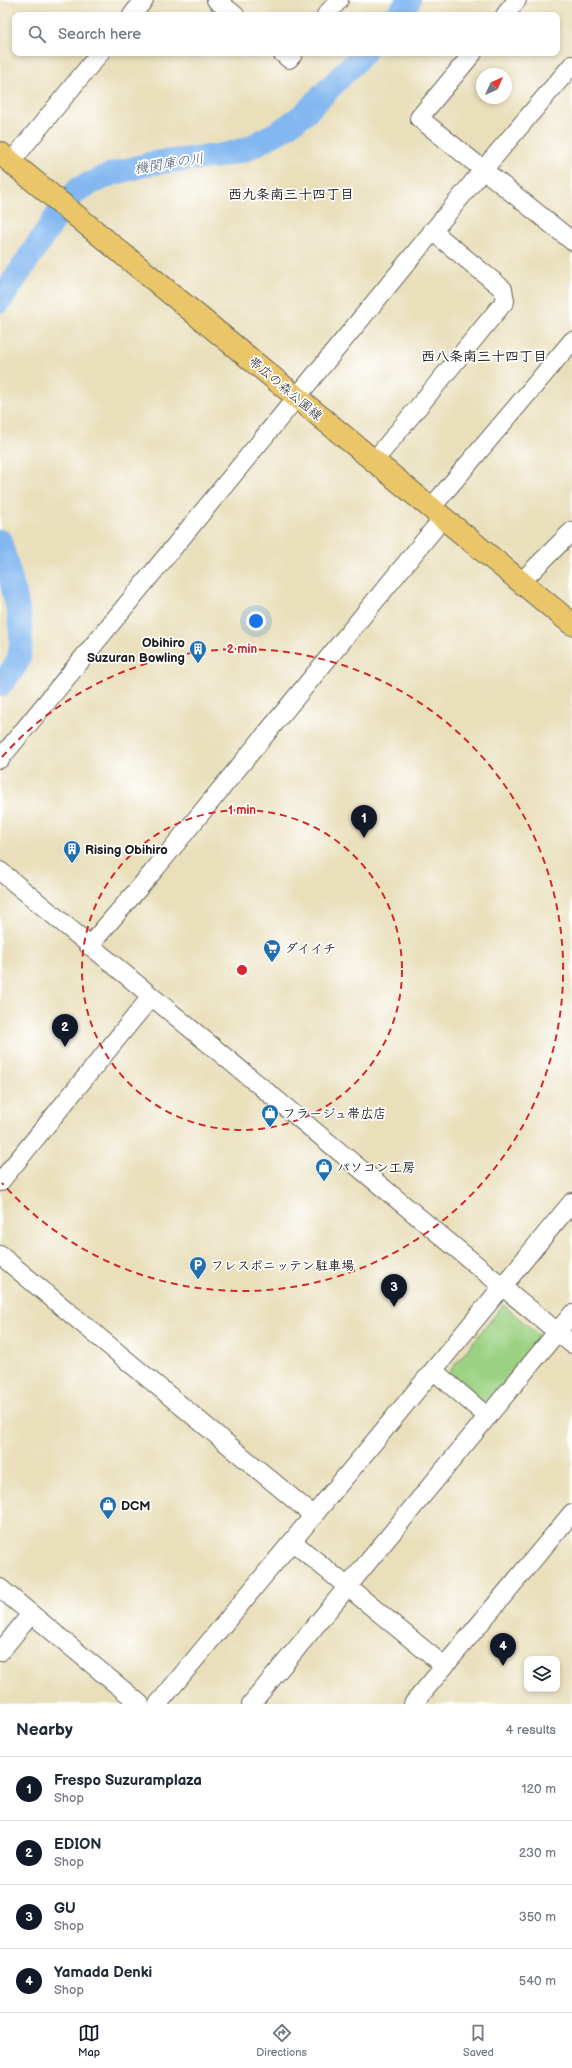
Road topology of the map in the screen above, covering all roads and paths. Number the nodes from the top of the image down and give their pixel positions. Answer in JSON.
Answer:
{"nodes":[{"id":1,"x":144,"y":0,"type":"edge"},
{"id":2,"x":216,"y":0,"type":"edge"},
{"id":3,"x":339,"y":0,"type":"edge"},
{"id":4,"x":518,"y":0,"type":"edge"},
{"id":5,"x":134,"y":12,"type":"edge"},
{"id":6,"x":231,"y":12,"type":"edge"},
{"id":7,"x":329,"y":12,"type":"edge"},
{"id":8,"x":508,"y":12,"type":"edge"},
{"id":9,"x":97,"y":56,"type":"edge"},
{"id":10,"x":471,"y":56,"type":"edge"},
{"id":11,"x":571,"y":69,"type":"edge"},
{"id":12,"x":5,"y":158,"type":"edge"},
{"id":13,"x":483,"y":170,"type":"junction"},
{"id":14,"x":432,"y":231,"type":"junction"},
{"id":15,"x":572,"y":241,"type":"edge"},
{"id":16,"x":572,"y":341,"type":"edge"},
{"id":17,"x":298,"y":398,"type":"junction"},
{"id":18,"x":374,"y":462,"type":"junction"},
{"id":19,"x":437,"y":513,"type":"junction"},
{"id":20,"x":572,"y":531,"type":"edge"},
{"id":21,"x":521,"y":582,"type":"junction"},
{"id":22,"x":572,"y":624,"type":"edge"},
{"id":23,"x":0,"y":759,"type":"edge"},
{"id":24,"x":0,"y":872,"type":"edge"},
{"id":25,"x":89,"y":946,"type":"junction"},
{"id":26,"x":151,"y":997,"type":"junction"},
{"id":27,"x":0,"y":1182,"type":"edge"},
{"id":28,"x":572,"y":1202,"type":"edge"},
{"id":29,"x":0,"y":1255,"type":"edge"},
{"id":30,"x":503,"y":1286,"type":"junction"},
{"id":31,"x":572,"y":1314,"type":"edge"},
{"id":32,"x":557,"y":1332,"type":"junction"},
{"id":33,"x":572,"y":1344,"type":"edge"},
{"id":34,"x":434,"y":1371,"type":"junction"},
{"id":35,"x":488,"y":1417,"type":"junction"},
{"id":36,"x":572,"y":1513,"type":"edge"},
{"id":37,"x":314,"y":1516,"type":"junction"},
{"id":38,"x":293,"y":1542,"type":"junction"},
{"id":39,"x":347,"y":1587,"type":"junction"},
{"id":40,"x":0,"y":1588,"type":"edge"},
{"id":41,"x":31,"y":1614,"type":"junction"},
{"id":42,"x":0,"y":1652,"type":"edge"},
{"id":43,"x":444,"y":1666,"type":"junction"},
{"id":44,"x":140,"y":1704,"type":"edge"},
{"id":45,"x":158,"y":1704,"type":"edge"},
{"id":46,"x":251,"y":1704,"type":"edge"},
{"id":47,"x":413,"y":1704,"type":"edge"}],
"edges":[{"from":1,"to":5,"type":"street"},
{"from":2,"to":6,"type":"street"},
{"from":3,"to":7,"type":"street"},
{"from":4,"to":8,"type":"street"},
{"from":9,"to":12,"type":"street"},
{"from":10,"to":13,"type":"street"},
{"from":11,"to":13,"type":"street"},
{"from":12,"to":17,"type":"main road","name":"帯広の森公園線"},
{"from":13,"to":14,"type":"street"},
{"from":13,"to":15,"type":"street"},
{"from":14,"to":17,"type":"street"},
{"from":14,"to":18,"type":"street"},
{"from":16,"to":19,"type":"street"},
{"from":17,"to":18,"type":"main road","name":"帯広の森公園線"},
{"from":17,"to":23,"type":"street"},
{"from":18,"to":19,"type":"main road","name":"帯広の森公園線"},
{"from":19,"to":21,"type":"main road","name":"帯広の森公園線"},
{"from":19,"to":25,"type":"street"},
{"from":20,"to":21,"type":"street"},
{"from":21,"to":22,"type":"main road","name":"帯広の森公園線"},
{"from":24,"to":25,"type":"street"},
{"from":25,"to":26,"type":"street"},
{"from":26,"to":27,"type":"street"},
{"from":26,"to":30,"type":"street"},
{"from":28,"to":30,"type":"street"},
{"from":29,"to":37,"type":"street"},
{"from":30,"to":32,"type":"street"},
{"from":30,"to":34,"type":"street"},
{"from":31,"to":32,"type":"street"},
{"from":32,"to":33,"type":"street"},
{"from":32,"to":35,"type":"street"},
{"from":34,"to":35,"type":"street"},
{"from":34,"to":37,"type":"street"},
{"from":35,"to":39,"type":"street"},
{"from":36,"to":43,"type":"street"},
{"from":37,"to":38,"type":"street"},
{"from":38,"to":39,"type":"street"},
{"from":38,"to":45,"type":"street"},
{"from":39,"to":43,"type":"street"},
{"from":39,"to":46,"type":"street"},
{"from":40,"to":41,"type":"street"},
{"from":41,"to":42,"type":"street"},
{"from":41,"to":44,"type":"street"},
{"from":43,"to":47,"type":"street"}]}
